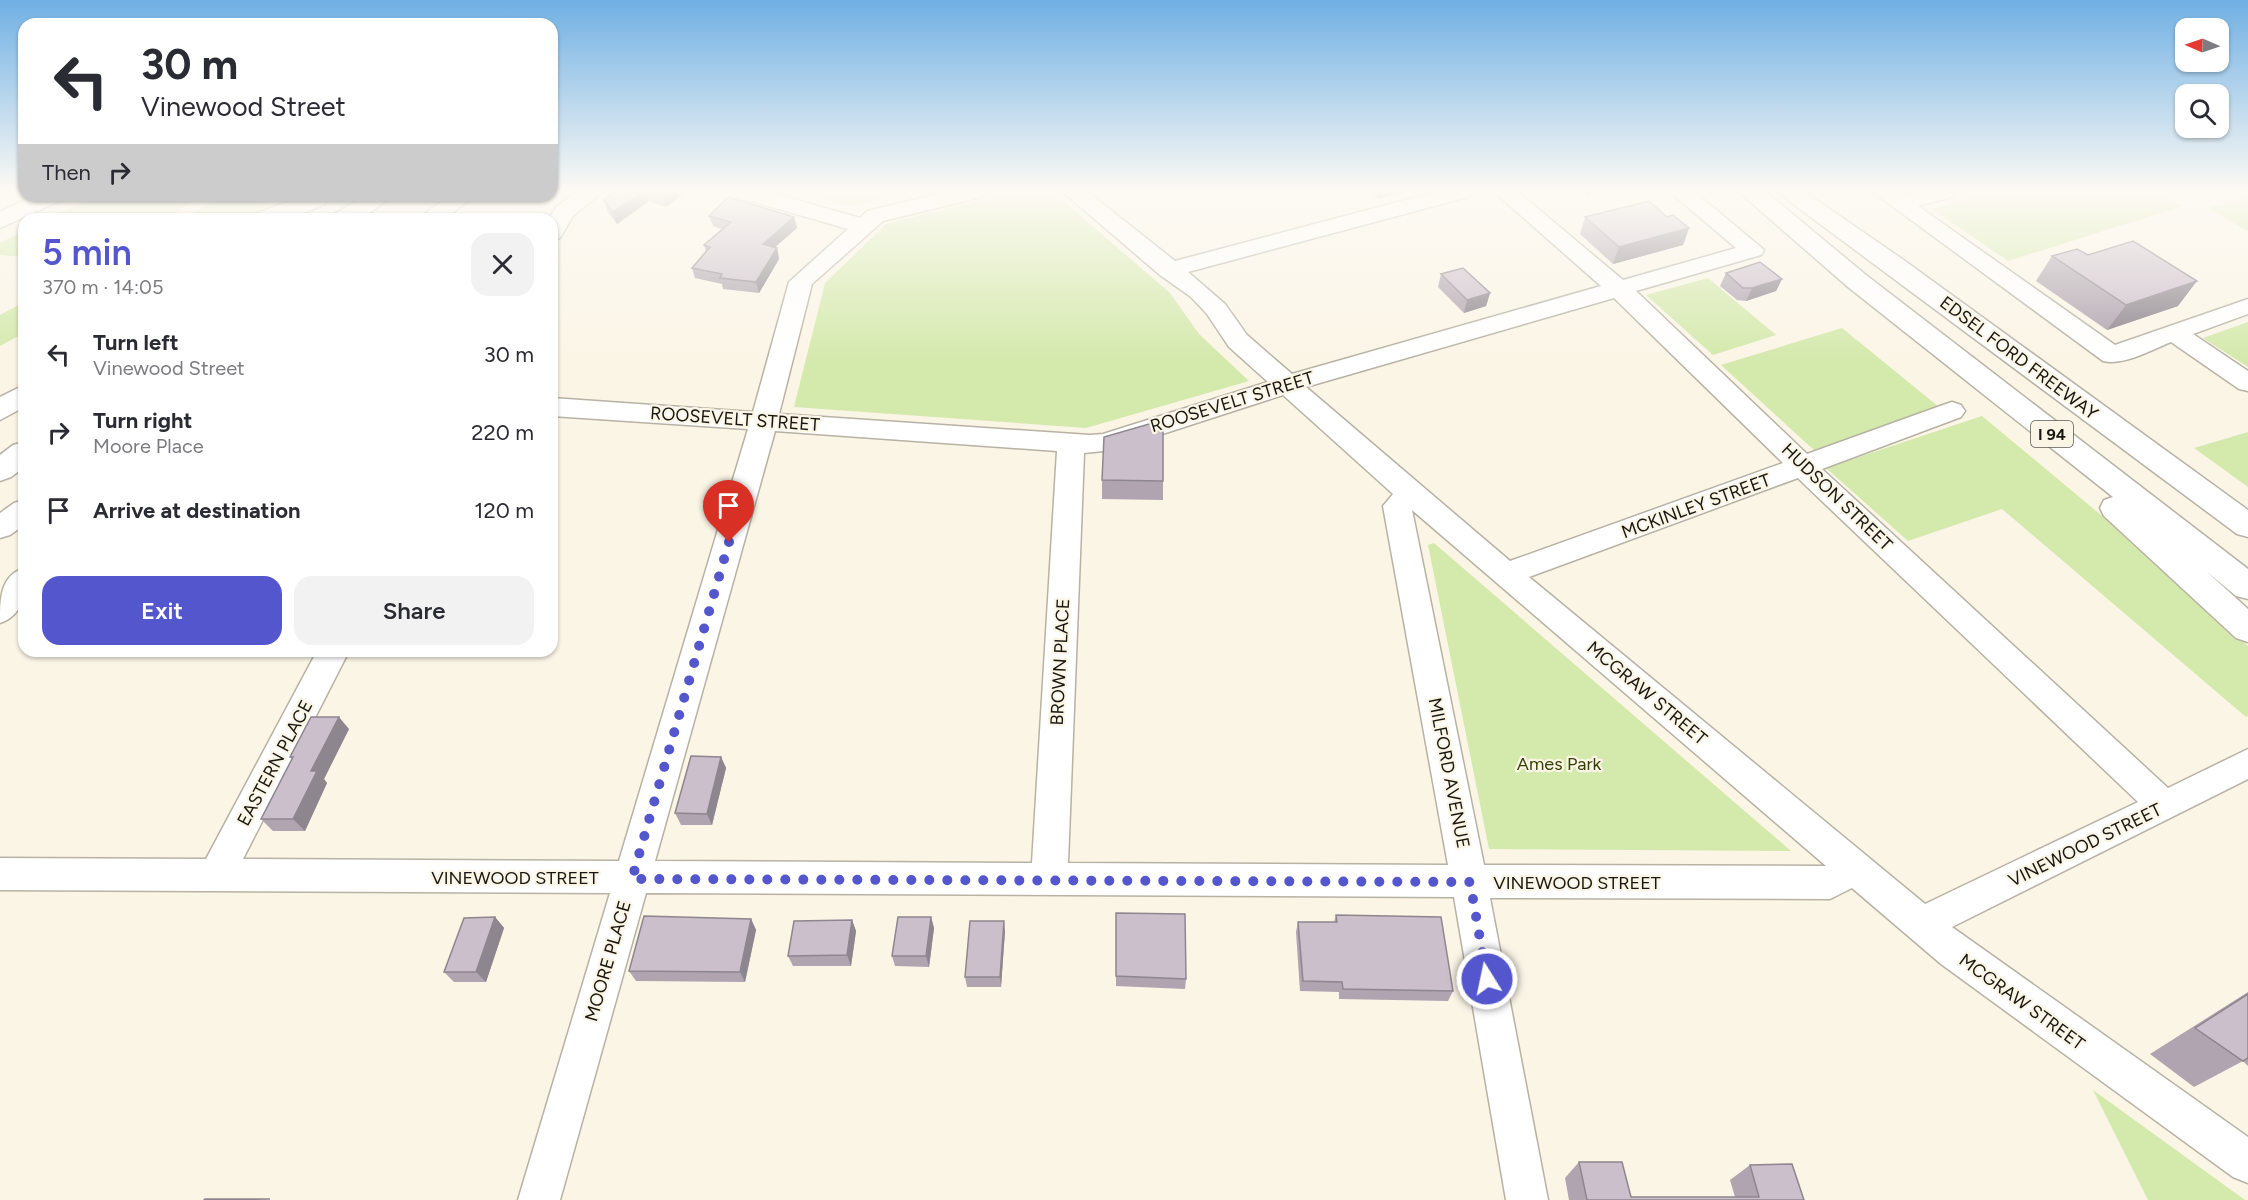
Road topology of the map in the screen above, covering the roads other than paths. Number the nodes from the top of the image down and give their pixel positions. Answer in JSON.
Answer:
{"nodes":[{"id":1,"x":839,"y":248,"type":"edge"},
{"id":2,"x":1141,"y":248,"type":"edge"},
{"id":3,"x":1243,"y":248,"type":"edge"},
{"id":4,"x":1570,"y":248,"type":"edge"},
{"id":5,"x":1751,"y":248,"type":"edge"},
{"id":6,"x":1826,"y":248,"type":"edge"},
{"id":7,"x":1871,"y":248,"type":"edge"},
{"id":8,"x":1962,"y":248,"type":"edge"},
{"id":9,"x":1168,"y":270,"type":"junction"},
{"id":10,"x":1857,"y":281,"type":"junction"},
{"id":11,"x":1617,"y":288,"type":"junction"},
{"id":12,"x":2248,"y":306,"type":"edge"},
{"id":13,"x":2174,"y":333,"type":"junction"},
{"id":14,"x":18,"y":373,"type":"edge"},
{"id":15,"x":2248,"y":383,"type":"edge"},
{"id":16,"x":0,"y":384,"type":"edge"},
{"id":17,"x":1288,"y":384,"type":"junction"},
{"id":18,"x":18,"y":398,"type":"edge"},
{"id":19,"x":558,"y":407,"type":"edge"},
{"id":20,"x":0,"y":410,"type":"edge"},
{"id":21,"x":1952,"y":411,"type":"dead end"},
{"id":22,"x":764,"y":421,"type":"junction"},
{"id":23,"x":2121,"y":434,"type":"junction"},
{"id":24,"x":18,"y":440,"type":"edge"},
{"id":25,"x":1071,"y":443,"type":"junction"},
{"id":26,"x":0,"y":453,"type":"edge"},
{"id":27,"x":18,"y":456,"type":"edge"},
{"id":28,"x":1804,"y":467,"type":"junction"},
{"id":29,"x":0,"y":470,"type":"edge"},
{"id":30,"x":1412,"y":495,"type":"junction"},
{"id":31,"x":2248,"y":507,"type":"edge"},
{"id":32,"x":18,"y":514,"type":"edge"},
{"id":33,"x":2248,"y":526,"type":"edge"},
{"id":34,"x":0,"y":528,"type":"edge"},
{"id":35,"x":1506,"y":574,"type":"junction"},
{"id":36,"x":2248,"y":587,"type":"edge"},
{"id":37,"x":2248,"y":629,"type":"edge"},
{"id":38,"x":330,"y":657,"type":"edge"},
{"id":39,"x":2248,"y":763,"type":"edge"},
{"id":40,"x":2165,"y":806,"type":"junction"},
{"id":41,"x":1854,"y":867,"type":"junction"},
{"id":42,"x":0,"y":874,"type":"edge"},
{"id":43,"x":216,"y":876,"type":"junction"},
{"id":44,"x":632,"y":879,"type":"junction"},
{"id":45,"x":1048,"y":881,"type":"junction"},
{"id":46,"x":1470,"y":882,"type":"junction"},
{"id":47,"x":1922,"y":924,"type":"junction"},
{"id":48,"x":2248,"y":1162,"type":"edge"},
{"id":49,"x":539,"y":1200,"type":"edge"},
{"id":50,"x":1527,"y":1200,"type":"edge"}],
"edges":[{"from":1,"to":22,"type":"street","name":"MOORE PLACE"},
{"from":2,"to":9,"type":"street","name":"MCGRAW STREET"},
{"from":3,"to":9,"type":"street"},
{"from":4,"to":11,"type":"street","name":"HUDSON STREET"},
{"from":5,"to":11,"type":"street","name":"ROOSEVELT STREET"},
{"from":6,"to":10,"type":"main road","name":"EDSEL FORD FREEWAY","number":"I 94"},
{"from":7,"to":23,"type":"main road","name":"EDSEL FORD FREEWAY","number":"I 94"},
{"from":8,"to":13,"type":"street"},
{"from":9,"to":17,"type":"street","name":"MCGRAW STREET"},
{"from":10,"to":36,"type":"main road","name":"EDSEL FORD FREEWAY","number":"I 94"},
{"from":10,"to":37,"type":"main road"},
{"from":11,"to":17,"type":"street","name":"ROOSEVELT STREET"},
{"from":11,"to":28,"type":"street","name":"HUDSON STREET"},
{"from":12,"to":13,"type":"street"},
{"from":13,"to":15,"type":"street"},
{"from":14,"to":16,"type":"main road"},
{"from":17,"to":25,"type":"street","name":"ROOSEVELT STREET"},
{"from":17,"to":30,"type":"street","name":"MCGRAW STREET"},
{"from":18,"to":20,"type":"main road"},
{"from":19,"to":22,"type":"street","name":"ROOSEVELT STREET"},
{"from":21,"to":28,"type":"street","name":"MCKINLEY STREET"},
{"from":22,"to":25,"type":"street","name":"ROOSEVELT STREET"},
{"from":22,"to":44,"type":"street","name":"MOORE PLACE"},
{"from":23,"to":31,"type":"main road"},
{"from":23,"to":33,"type":"main road","name":"EDSEL FORD FREEWAY","number":"I 94"},
{"from":24,"to":26,"type":"main road"},
{"from":25,"to":45,"type":"street","name":"BROWN PLACE"},
{"from":27,"to":29,"type":"main road"},
{"from":28,"to":35,"type":"street","name":"MCKINLEY STREET"},
{"from":28,"to":40,"type":"street","name":"HUDSON STREET"},
{"from":30,"to":35,"type":"street","name":"MCGRAW STREET"},
{"from":30,"to":46,"type":"street","name":"MILFORD AVENUE"},
{"from":32,"to":34,"type":"street"},
{"from":35,"to":41,"type":"street","name":"MCGRAW STREET"},
{"from":38,"to":43,"type":"street","name":"EASTERN PLACE"},
{"from":39,"to":40,"type":"street","name":"VINEWOOD STREET"},
{"from":40,"to":47,"type":"street","name":"VINEWOOD STREET"},
{"from":41,"to":46,"type":"street","name":"VINEWOOD STREET"},
{"from":41,"to":47,"type":"street","name":"MCGRAW STREET"},
{"from":42,"to":43,"type":"street","name":"VINEWOOD STREET"},
{"from":43,"to":44,"type":"street","name":"VINEWOOD STREET"},
{"from":44,"to":45,"type":"street","name":"VINEWOOD STREET"},
{"from":44,"to":49,"type":"street","name":"MOORE PLACE"},
{"from":45,"to":46,"type":"street","name":"VINEWOOD STREET"},
{"from":46,"to":50,"type":"street","name":"MILFORD AVENUE"},
{"from":47,"to":48,"type":"street","name":"MCGRAW STREET"}]}
